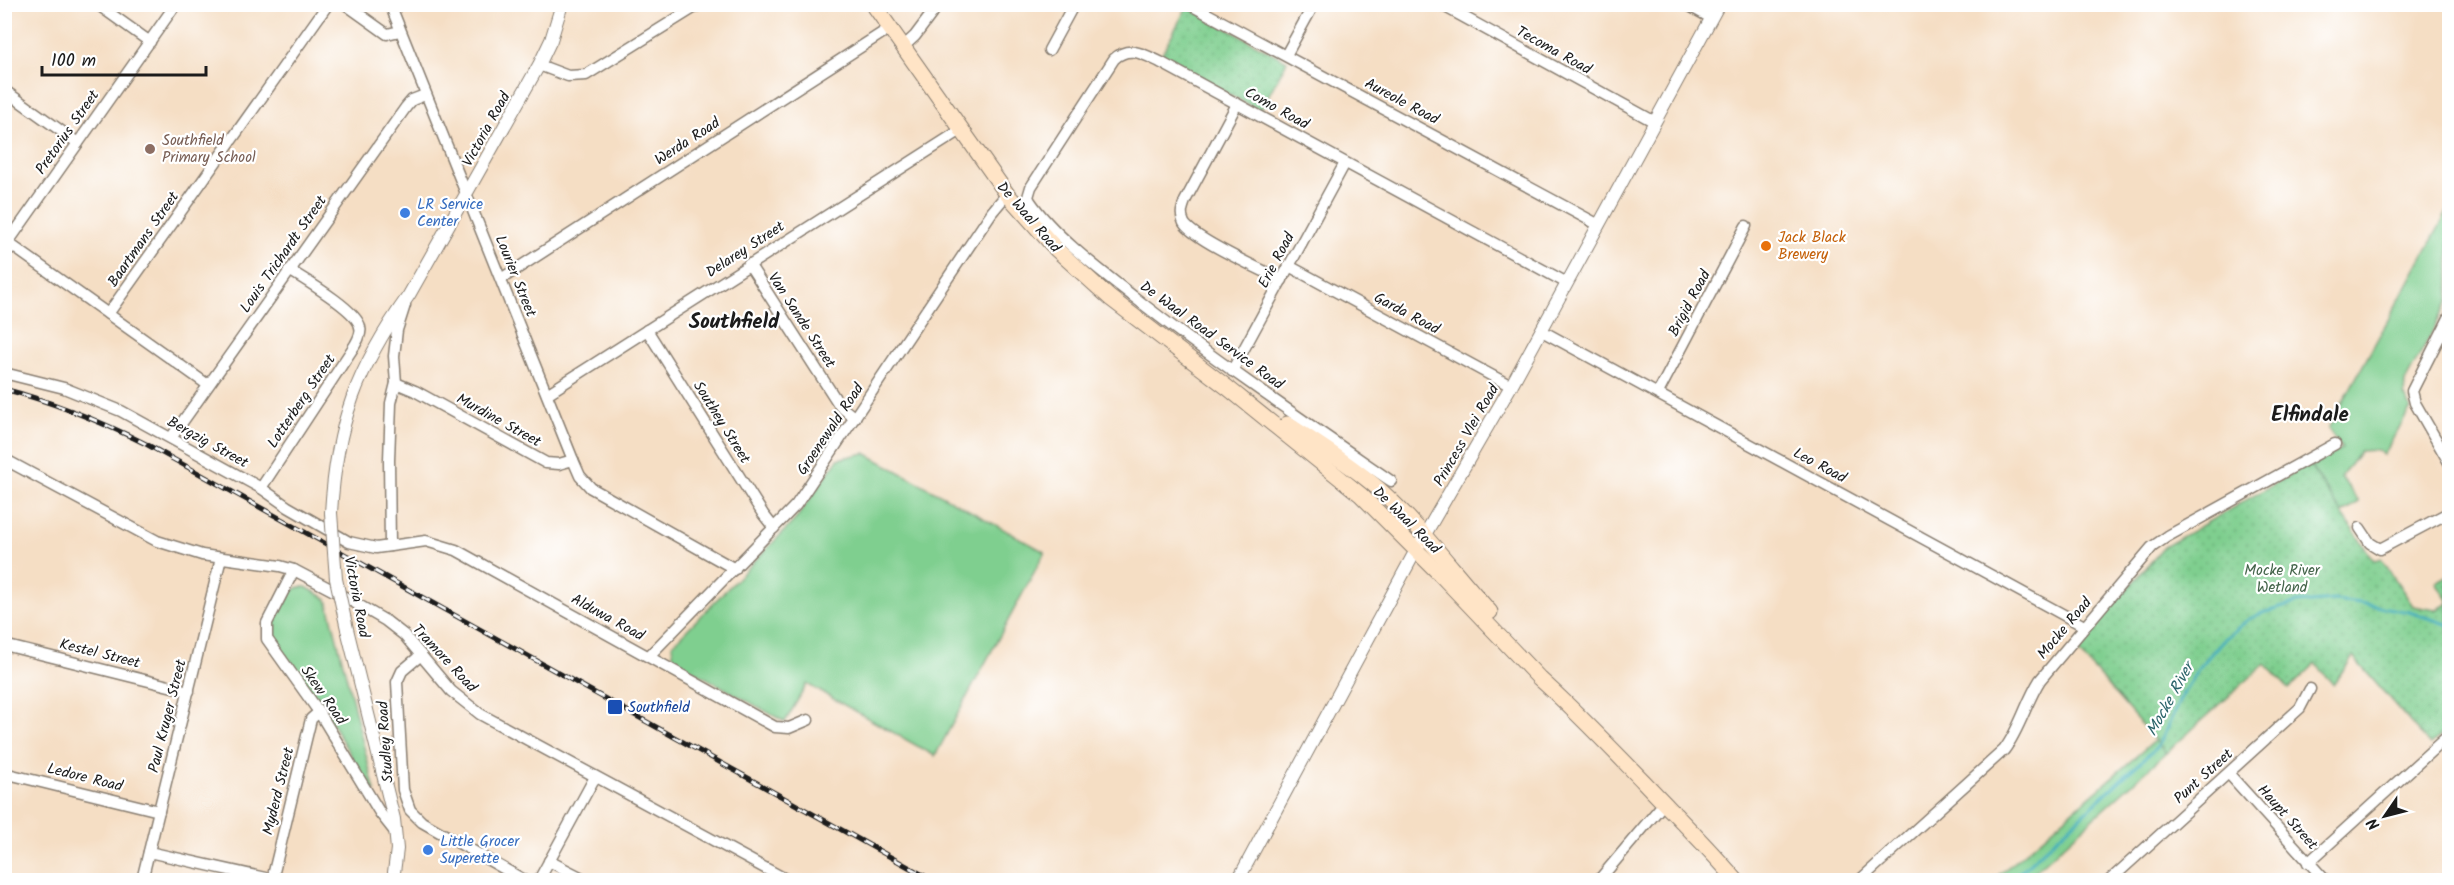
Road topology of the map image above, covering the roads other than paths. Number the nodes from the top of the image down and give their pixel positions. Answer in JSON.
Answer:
{"nodes":[{"id":1,"x":97,"y":4,"type":"edge"},
{"id":2,"x":176,"y":4,"type":"edge"},
{"id":3,"x":328,"y":4,"type":"edge"},
{"id":4,"x":345,"y":4,"type":"edge"},
{"id":5,"x":390,"y":4,"type":"edge"},
{"id":6,"x":562,"y":4,"type":"edge"},
{"id":7,"x":700,"y":4,"type":"edge"},
{"id":8,"x":873,"y":4,"type":"edge"},
{"id":9,"x":939,"y":4,"type":"edge"},
{"id":10,"x":1074,"y":4,"type":"edge"},
{"id":11,"x":1189,"y":4,"type":"edge"},
{"id":12,"x":1314,"y":4,"type":"edge"},
{"id":13,"x":1440,"y":4,"type":"edge"},
{"id":14,"x":1686,"y":4,"type":"edge"},
{"id":15,"x":1719,"y":4,"type":"edge"},
{"id":16,"x":1711,"y":18,"type":"junction"},
{"id":17,"x":890,"y":28,"type":"junction"},
{"id":18,"x":400,"y":31,"type":"junction"},
{"id":19,"x":150,"y":42,"type":"junction"},
{"id":20,"x":903,"y":47,"type":"junction"},
{"id":21,"x":1049,"y":50,"type":"dead end"},
{"id":22,"x":1286,"y":55,"type":"junction"},
{"id":23,"x":539,"y":65,"type":"junction"},
{"id":24,"x":4,"y":90,"type":"edge"},
{"id":25,"x":425,"y":95,"type":"junction"},
{"id":26,"x":1237,"y":104,"type":"junction"},
{"id":27,"x":1655,"y":122,"type":"junction"},
{"id":28,"x":960,"y":130,"type":"junction"},
{"id":29,"x":78,"y":142,"type":"junction"},
{"id":30,"x":1345,"y":163,"type":"junction"},
{"id":31,"x":1007,"y":194,"type":"junction"},
{"id":32,"x":467,"y":196,"type":"junction"},
{"id":33,"x":1028,"y":197,"type":"joint"},
{"id":34,"x":1599,"y":225,"type":"junction"},
{"id":35,"x":1746,"y":226,"type":"dead end"},
{"id":36,"x":6,"y":244,"type":"edge"},
{"id":37,"x":748,"y":264,"type":"junction"},
{"id":38,"x":1289,"y":266,"type":"junction"},
{"id":39,"x":289,"y":270,"type":"junction"},
{"id":40,"x":501,"y":279,"type":"junction"},
{"id":41,"x":1281,"y":280,"type":"junction"},
{"id":42,"x":1568,"y":283,"type":"junction"},
{"id":43,"x":409,"y":296,"type":"junction"},
{"id":44,"x":108,"y":314,"type":"junction"},
{"id":45,"x":2450,"y":316,"type":"edge"},
{"id":46,"x":647,"y":330,"type":"junction"},
{"id":47,"x":1542,"y":331,"type":"junction"},
{"id":48,"x":1232,"y":371,"type":"junction"},
{"id":49,"x":4,"y":373,"type":"edge"},
{"id":50,"x":396,"y":383,"type":"junction"},
{"id":51,"x":208,"y":385,"type":"junction"},
{"id":52,"x":1512,"y":386,"type":"junction"},
{"id":53,"x":1228,"y":388,"type":"junction"},
{"id":54,"x":1658,"y":393,"type":"junction"},
{"id":55,"x":547,"y":394,"type":"junction"},
{"id":56,"x":855,"y":418,"type":"junction"},
{"id":57,"x":171,"y":438,"type":"junction"},
{"id":58,"x":2335,"y":444,"type":"dead end"},
{"id":59,"x":4,"y":459,"type":"edge"},
{"id":60,"x":573,"y":460,"type":"junction"},
{"id":61,"x":2450,"y":464,"type":"edge"},
{"id":62,"x":1391,"y":481,"type":"dead end"},
{"id":63,"x":261,"y":488,"type":"junction"},
{"id":64,"x":2450,"y":512,"type":"edge"},
{"id":65,"x":774,"y":528,"type":"junction"},
{"id":66,"x":2360,"y":528,"type":"dead end"},
{"id":67,"x":1425,"y":536,"type":"junction"},
{"id":68,"x":390,"y":546,"type":"junction"},
{"id":69,"x":1416,"y":550,"type":"junction"},
{"id":70,"x":221,"y":558,"type":"junction"},
{"id":71,"x":735,"y":569,"type":"junction"},
{"id":72,"x":294,"y":570,"type":"junction"},
{"id":73,"x":2084,"y":626,"type":"junction"},
{"id":74,"x":4,"y":645,"type":"edge"},
{"id":75,"x":422,"y":656,"type":"junction"},
{"id":76,"x":649,"y":656,"type":"junction"},
{"id":77,"x":1553,"y":689,"type":"junction"},
{"id":78,"x":2310,"y":689,"type":"dead end"},
{"id":79,"x":189,"y":691,"type":"junction"},
{"id":80,"x":319,"y":712,"type":"junction"},
{"id":81,"x":808,"y":720,"type":"dead end"},
{"id":82,"x":2450,"y":734,"type":"edge"},
{"id":83,"x":4,"y":773,"type":"edge"},
{"id":84,"x":2229,"y":774,"type":"junction"},
{"id":85,"x":595,"y":777,"type":"junction"},
{"id":86,"x":1664,"y":803,"type":"junction"},
{"id":87,"x":159,"y":811,"type":"junction"},
{"id":88,"x":395,"y":832,"type":"junction"},
{"id":89,"x":149,"y":852,"type":"junction"},
{"id":90,"x":549,"y":861,"type":"junction"},
{"id":91,"x":2308,"y":863,"type":"junction"},
{"id":92,"x":2450,"y":878,"type":"edge"},
{"id":93,"x":782,"y":879,"type":"edge"},
{"id":94,"x":142,"y":880,"type":"edge"},
{"id":95,"x":273,"y":880,"type":"edge"},
{"id":96,"x":393,"y":880,"type":"edge"},
{"id":97,"x":524,"y":880,"type":"edge"},
{"id":98,"x":538,"y":880,"type":"edge"},
{"id":99,"x":586,"y":880,"type":"edge"},
{"id":100,"x":1238,"y":880,"type":"edge"},
{"id":101,"x":1599,"y":880,"type":"edge"},
{"id":102,"x":1736,"y":880,"type":"edge"},
{"id":103,"x":1860,"y":880,"type":"edge"},
{"id":104,"x":2110,"y":880,"type":"edge"},
{"id":105,"x":2325,"y":880,"type":"edge"},
{"id":106,"x":2445,"y":880,"type":"edge"}],
"edges":[{"from":1,"to":19,"type":"street"},
{"from":2,"to":19,"type":"street","name":"Pretorius Street"},
{"from":3,"to":44,"type":"street","name":"Baartmans Street"},
{"from":4,"to":18,"type":"street"},
{"from":5,"to":18,"type":"street","name":"Lourier Street"},
{"from":6,"to":23,"type":"street","name":"Victoria Road"},
{"from":7,"to":23,"type":"street"},
{"from":8,"to":17,"type":"main road","name":"De Waal Road"},
{"from":9,"to":20,"type":"street"},
{"from":10,"to":21,"type":"street"},
{"from":11,"to":22,"type":"street","name":"Aureole Road"},
{"from":12,"to":22,"type":"street"},
{"from":13,"to":27,"type":"street","name":"Tecoma Road"},
{"from":14,"to":16,"type":"street"},
{"from":15,"to":16,"type":"street","name":"Princess Vlei Road"},
{"from":16,"to":27,"type":"street","name":"Princess Vlei Road"},
{"from":17,"to":20,"type":"main road","name":"De Waal Road"},
{"from":17,"to":40,"type":"street","name":"Werda Road"},
{"from":18,"to":25,"type":"street","name":"Lourier Street"},
{"from":19,"to":29,"type":"street","name":"Pretorius Street"},
{"from":20,"to":28,"type":"main road","name":"De Waal Road"},
{"from":22,"to":34,"type":"street","name":"Aureole Road"},
{"from":23,"to":32,"type":"street","name":"Victoria Road"},
{"from":24,"to":29,"type":"street"},
{"from":25,"to":32,"type":"street","name":"Lourier Street"},
{"from":25,"to":39,"type":"street","name":"Louis Trichardt Street"},
{"from":26,"to":30,"type":"street","name":"Como Road"},
{"from":26,"to":33,"type":"street","name":"Como Road"},
{"from":26,"to":41,"type":"street"},
{"from":27,"to":34,"type":"street","name":"Princess Vlei Road"},
{"from":28,"to":31,"type":"main road","name":"De Waal Road"},
{"from":28,"to":37,"type":"street","name":"Delarey Street"},
{"from":29,"to":36,"type":"street","name":"Pretorius Street"},
{"from":30,"to":38,"type":"street","name":"Erie Road"},
{"from":30,"to":42,"type":"street","name":"Como Road"},
{"from":31,"to":53,"type":"main road","name":"De Waal Road"},
{"from":31,"to":56,"type":"street","name":"Groenewald Road"},
{"from":32,"to":40,"type":"street","name":"Lourier Street"},
{"from":32,"to":43,"type":"street","name":"Victoria Road"},
{"from":33,"to":48,"type":"street","name":"De Waal Road Service Road"},
{"from":34,"to":42,"type":"street","name":"Princess Vlei Road"},
{"from":35,"to":54,"type":"street","name":"Brigid Road"},
{"from":36,"to":44,"type":"street"},
{"from":37,"to":46,"type":"street","name":"Delarey Street"},
{"from":37,"to":56,"type":"street","name":"Van Sande Street"},
{"from":38,"to":41,"type":"street","name":"Erie Road"},
{"from":38,"to":52,"type":"street","name":"Garda Road"},
{"from":39,"to":51,"type":"street","name":"Louis Trichardt Street"},
{"from":39,"to":63,"type":"street","name":"Lotterberg Street"},
{"from":40,"to":55,"type":"street","name":"Lourier Street"},
{"from":41,"to":48,"type":"street","name":"Erie Road"},
{"from":42,"to":47,"type":"street","name":"Princess Vlei Road"},
{"from":43,"to":50,"type":"street","name":"Victoria Road"},
{"from":43,"to":88,"type":"street","name":"Victoria Road","bridge":true},
{"from":44,"to":51,"type":"street"},
{"from":45,"to":61,"type":"street"},
{"from":46,"to":55,"type":"street","name":"Delarey Street"},
{"from":46,"to":65,"type":"street","name":"Southey Street"},
{"from":47,"to":52,"type":"street","name":"Princess Vlei Road"},
{"from":47,"to":54,"type":"street","name":"Leo Road"},
{"from":48,"to":62,"type":"street","name":"De Waal Road Service Road"},
{"from":49,"to":57,"type":"street","name":"Bergzig Street"},
{"from":50,"to":60,"type":"street","name":"Murdine Street"},
{"from":50,"to":68,"type":"street","name":"Victoria Road"},
{"from":51,"to":57,"type":"street","name":"Louis Trichardt Street"},
{"from":52,"to":67,"type":"street","name":"Princess Vlei Road"},
{"from":53,"to":67,"type":"main road","name":"De Waal Road"},
{"from":53,"to":69,"type":"main road","name":"De Waal Road"},
{"from":54,"to":73,"type":"street","name":"Leo Road"},
{"from":55,"to":60,"type":"street","name":"Lourier Street"},
{"from":56,"to":65,"type":"street","name":"Groenewald Road"},
{"from":57,"to":63,"type":"street","name":"Bergzig Street"},
{"from":58,"to":73,"type":"street","name":"Mocke Road"},
{"from":59,"to":70,"type":"street","name":"Tramore Road"},
{"from":60,"to":71,"type":"street"},
{"from":63,"to":68,"type":"street","name":"Bergzig Street"},
{"from":64,"to":66,"type":"street"},
{"from":65,"to":71,"type":"street","name":"Groenewald Road"},
{"from":67,"to":69,"type":"street","name":"Princess Vlei Road"},
{"from":67,"to":77,"type":"main road","name":"De Waal Road"},
{"from":68,"to":76,"type":"street","name":"Alduwa Road"},
{"from":69,"to":77,"type":"main road","name":"De Waal Road"},
{"from":69,"to":100,"type":"street","name":"Princess Vlei Road"},
{"from":70,"to":72,"type":"street","name":"Tramore Road"},
{"from":70,"to":79,"type":"street","name":"Paul Kruger Street"},
{"from":71,"to":76,"type":"street","name":"Groenewald Road"},
{"from":72,"to":75,"type":"street","name":"Tramore Road"},
{"from":72,"to":80,"type":"street","name":"Skew Road"},
{"from":73,"to":103,"type":"street","name":"Mocke Road"},
{"from":74,"to":79,"type":"street","name":"Kestel Street"},
{"from":75,"to":85,"type":"street","name":"Tramore Road"},
{"from":75,"to":97,"type":"street","name":"Studley Road"},
{"from":76,"to":81,"type":"street","name":"Alduwa Road"},
{"from":77,"to":86,"type":"main road","name":"De Waal Road"},
{"from":78,"to":84,"type":"street","name":"Punt Street"},
{"from":79,"to":87,"type":"street","name":"Paul Kruger Street"},
{"from":80,"to":88,"type":"street","name":"Skew Road"},
{"from":80,"to":95,"type":"street","name":"Myderd Street"},
{"from":82,"to":91,"type":"street"},
{"from":83,"to":87,"type":"street","name":"Ledore Road"},
{"from":84,"to":91,"type":"street","name":"Haupt Street"},
{"from":84,"to":104,"type":"street","name":"Punt Street"},
{"from":85,"to":90,"type":"street"},
{"from":85,"to":93,"type":"street","name":"Tramore Road"},
{"from":86,"to":101,"type":"street"},
{"from":86,"to":102,"type":"main road","name":"De Waal Road"},
{"from":87,"to":89,"type":"street","name":"Paul Kruger Street"},
{"from":88,"to":96,"type":"street","name":"Victoria Road"},
{"from":89,"to":94,"type":"street","name":"Paul Kruger Street"},
{"from":89,"to":95,"type":"street"},
{"from":90,"to":98,"type":"street"},
{"from":90,"to":99,"type":"street"},
{"from":91,"to":105,"type":"street","name":"Haupt Street"},
{"from":92,"to":106,"type":"street"}]}
